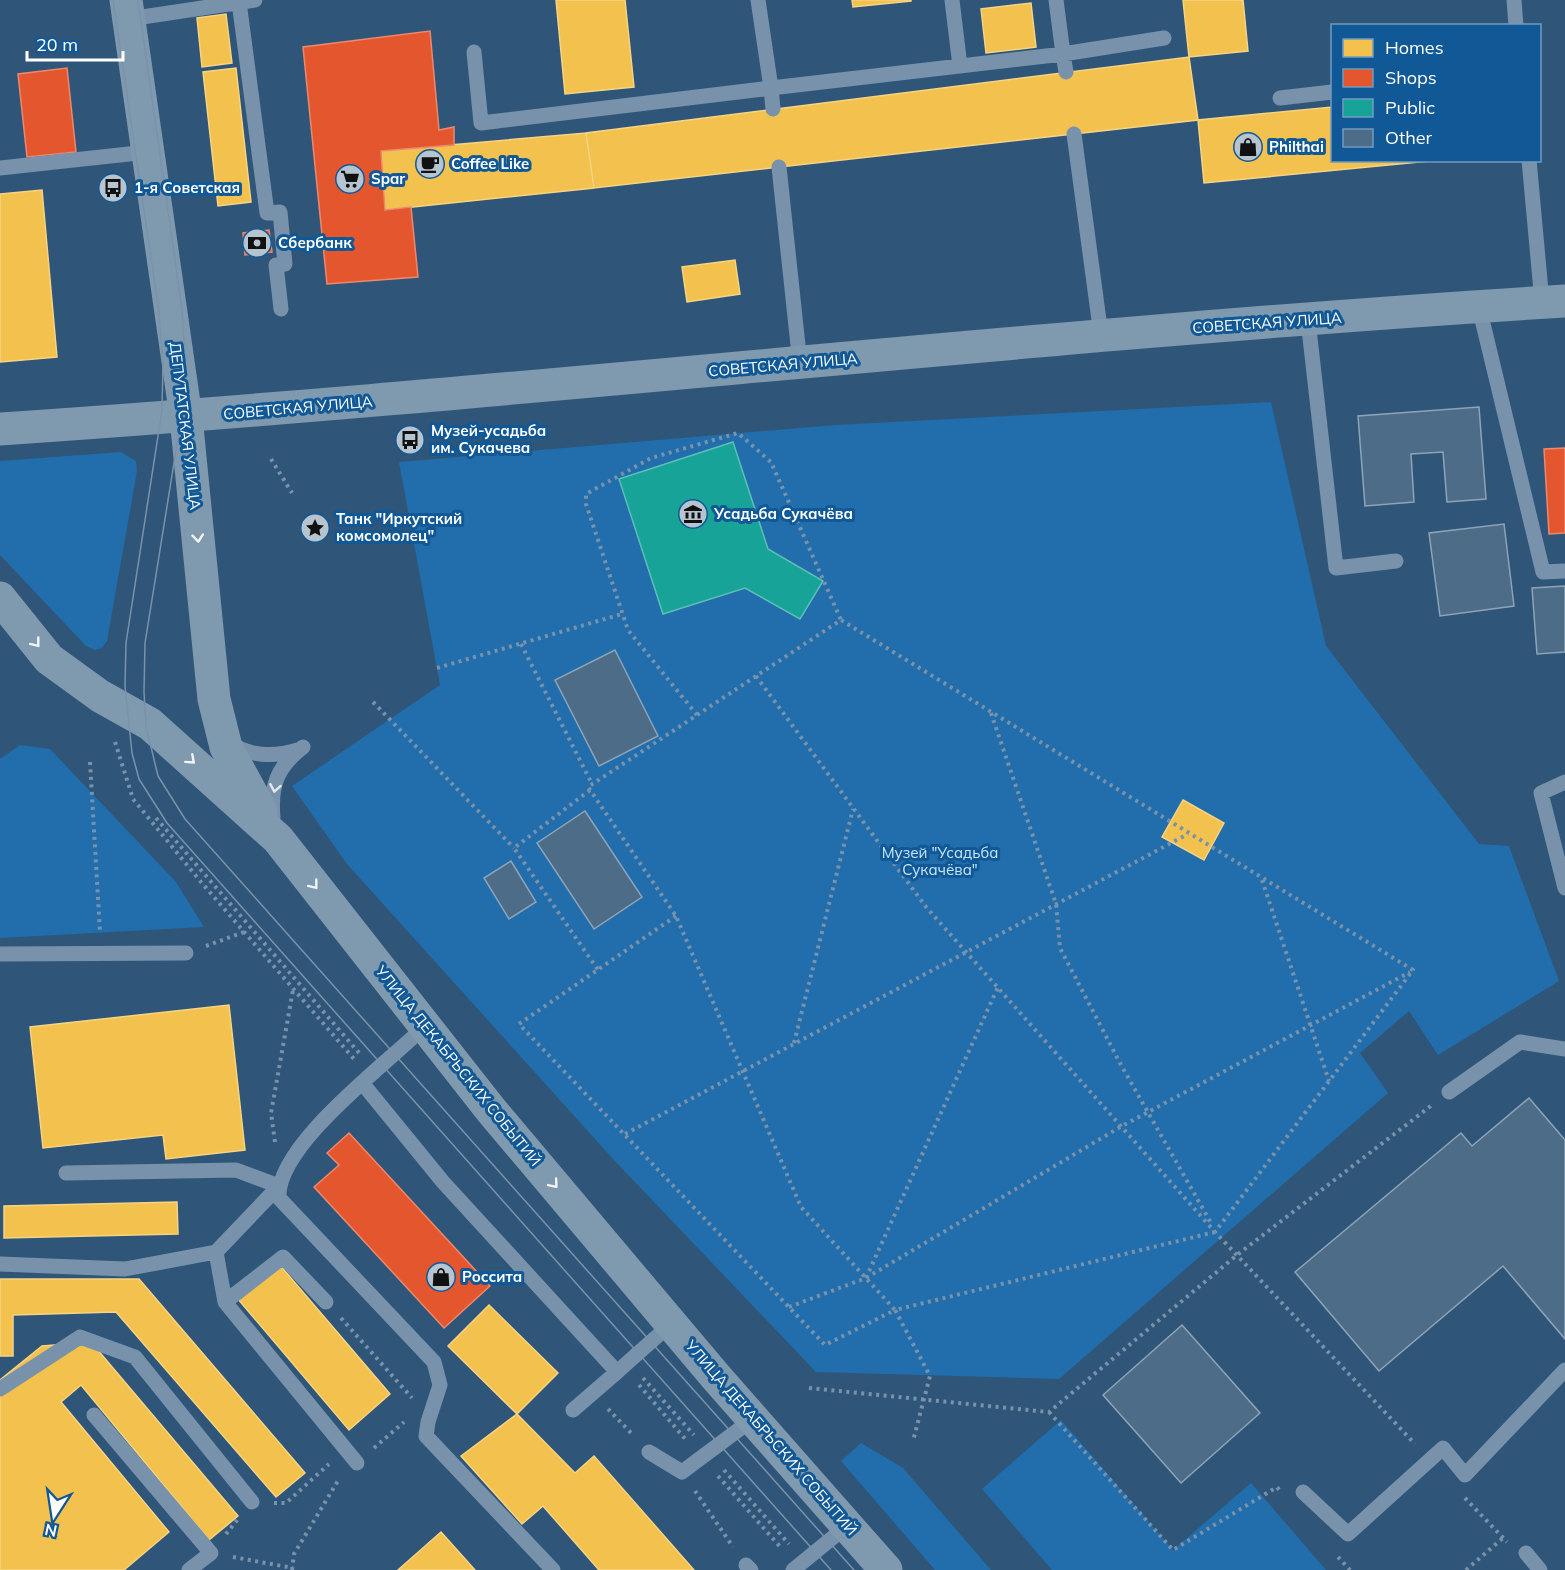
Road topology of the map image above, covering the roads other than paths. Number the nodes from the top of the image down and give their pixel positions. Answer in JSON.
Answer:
{"nodes":[{"id":1,"x":255,"y":0,"type":"edge"},
{"id":2,"x":758,"y":0,"type":"edge"},
{"id":3,"x":952,"y":0,"type":"edge"},
{"id":4,"x":1056,"y":0,"type":"edge"},
{"id":5,"x":1514,"y":0,"type":"edge"},
{"id":6,"x":240,"y":2,"type":"junction"},
{"id":7,"x":127,"y":10,"type":"edge"},
{"id":8,"x":1516,"y":24,"type":"edge"},
{"id":9,"x":1164,"y":38,"type":"dead end"},
{"id":10,"x":474,"y":52,"type":"dead end"},
{"id":11,"x":1063,"y":54,"type":"junction"},
{"id":12,"x":960,"y":66,"type":"junction"},
{"id":13,"x":1065,"y":72,"type":"dead end"},
{"id":14,"x":771,"y":88,"type":"junction"},
{"id":15,"x":1331,"y":92,"type":"edge"},
{"id":16,"x":1280,"y":98,"type":"dead end"},
{"id":17,"x":773,"y":109,"type":"dead end"},
{"id":18,"x":1074,"y":134,"type":"dead end"},
{"id":19,"x":147,"y":152,"type":"junction"},
{"id":20,"x":1529,"y":162,"type":"edge"},
{"id":21,"x":779,"y":167,"type":"dead end"},
{"id":22,"x":0,"y":168,"type":"edge"},
{"id":23,"x":1554,"y":302,"type":"edge"},
{"id":24,"x":1479,"y":307,"type":"junction"},
{"id":25,"x":281,"y":309,"type":"dead end"},
{"id":26,"x":1308,"y":320,"type":"junction"},
{"id":27,"x":1101,"y":335,"type":"junction"},
{"id":28,"x":800,"y":364,"type":"junction"},
{"id":29,"x":186,"y":417,"type":"junction"},
{"id":30,"x":1,"y":429,"type":"edge"},
{"id":31,"x":1396,"y":561,"type":"dead end"},
{"id":32,"x":1565,"y":571,"type":"edge"},
{"id":33,"x":0,"y":598,"type":"edge"},
{"id":34,"x":223,"y":736,"type":"junction"},
{"id":35,"x":1565,"y":782,"type":"edge"},
{"id":36,"x":278,"y":839,"type":"junction"},
{"id":37,"x":1565,"y":888,"type":"edge"},
{"id":38,"x":186,"y":953,"type":"road end"},
{"id":39,"x":0,"y":954,"type":"edge"},
{"id":40,"x":425,"y":1026,"type":"junction"},
{"id":41,"x":1565,"y":1049,"type":"edge"},
{"id":42,"x":363,"y":1084,"type":"junction"},
{"id":43,"x":1449,"y":1092,"type":"road end"},
{"id":44,"x":66,"y":1173,"type":"dead end"},
{"id":45,"x":279,"y":1184,"type":"junction"},
{"id":46,"x":216,"y":1252,"type":"junction"},
{"id":47,"x":0,"y":1264,"type":"edge"},
{"id":48,"x":225,"y":1302,"type":"junction"},
{"id":49,"x":327,"y":1302,"type":"road end"},
{"id":50,"x":671,"y":1324,"type":"junction"},
{"id":51,"x":1565,"y":1370,"type":"edge"},
{"id":52,"x":617,"y":1372,"type":"junction"},
{"id":53,"x":0,"y":1389,"type":"edge"},
{"id":54,"x":573,"y":1410,"type":"dead end"},
{"id":55,"x":94,"y":1414,"type":"dead end"},
{"id":56,"x":753,"y":1419,"type":"junction"},
{"id":57,"x":649,"y":1452,"type":"road end"},
{"id":58,"x":357,"y":1463,"type":"road end"},
{"id":59,"x":1303,"y":1492,"type":"dead end"},
{"id":60,"x":252,"y":1502,"type":"dead end"},
{"id":61,"x":847,"y":1526,"type":"junction"},
{"id":62,"x":1526,"y":1553,"type":"dead end"},
{"id":63,"x":189,"y":1570,"type":"edge"},
{"id":64,"x":553,"y":1570,"type":"edge"},
{"id":65,"x":793,"y":1570,"type":"edge"},
{"id":66,"x":886,"y":1570,"type":"edge"},
{"id":67,"x":1540,"y":1570,"type":"edge"}],
"edges":[{"from":1,"to":6,"type":"lane"},
{"from":2,"to":14,"type":"lane"},
{"from":3,"to":12,"type":"lane"},
{"from":4,"to":11,"type":"lane"},
{"from":5,"to":8,"type":"lane"},
{"from":6,"to":7,"type":"lane"},
{"from":6,"to":25,"type":"lane"},
{"from":7,"to":19,"type":"main road","name":"ДЕПУТАТСКАЯ УЛИЦА"},
{"from":9,"to":11,"type":"lane"},
{"from":10,"to":14,"type":"lane"},
{"from":11,"to":12,"type":"lane"},
{"from":11,"to":13,"type":"lane"},
{"from":12,"to":14,"type":"lane"},
{"from":14,"to":17,"type":"lane"},
{"from":15,"to":16,"type":"lane"},
{"from":18,"to":27,"type":"lane"},
{"from":19,"to":22,"type":"lane"},
{"from":19,"to":29,"type":"main road","name":"ДЕПУТАТСКАЯ УЛИЦА"},
{"from":20,"to":23,"type":"lane"},
{"from":21,"to":28,"type":"lane"},
{"from":23,"to":24,"type":"main road","name":"СОВЕТСКАЯ УЛИЦА"},
{"from":24,"to":26,"type":"main road","name":"СОВЕТСКАЯ УЛИЦА"},
{"from":24,"to":32,"type":"lane"},
{"from":26,"to":27,"type":"main road","name":"СОВЕТСКАЯ УЛИЦА"},
{"from":26,"to":31,"type":"lane"},
{"from":27,"to":28,"type":"main road","name":"СОВЕТСКАЯ УЛИЦА"},
{"from":28,"to":29,"type":"main road","name":"СОВЕТСКАЯ УЛИЦА"},
{"from":29,"to":30,"type":"main road","name":"СОВЕТСКАЯ УЛИЦА"},
{"from":29,"to":34,"type":"main road","name":"ДЕПУТАТСКАЯ УЛИЦА","one_way":true},
{"from":33,"to":36,"type":"main road","name":"УЛИЦА ДЕКАБРЬСКИХ СОБЫТИЙ","one_way":true},
{"from":34,"to":36,"type":"main road","name":"ДЕПУТАТСКАЯ УЛИЦА"},
{"from":34,"to":36,"type":"lane","one_way":true},
{"from":35,"to":37,"type":"lane"},
{"from":36,"to":40,"type":"main road","name":"УЛИЦА ДЕКАБРЬСКИХ СОБЫТИЙ","one_way":true},
{"from":38,"to":39,"type":"lane"},
{"from":40,"to":42,"type":"lane"},
{"from":40,"to":50,"type":"main road","name":"УЛИЦА ДЕКАБРЬСКИХ СОБЫТИЙ","one_way":true},
{"from":41,"to":43,"type":"lane"},
{"from":42,"to":45,"type":"lane"},
{"from":42,"to":52,"type":"lane"},
{"from":44,"to":45,"type":"lane"},
{"from":45,"to":46,"type":"lane"},
{"from":45,"to":64,"type":"lane"},
{"from":46,"to":47,"type":"lane"},
{"from":46,"to":48,"type":"lane"},
{"from":48,"to":49,"type":"lane"},
{"from":48,"to":58,"type":"lane"},
{"from":50,"to":52,"type":"lane","bridge":true},
{"from":50,"to":56,"type":"main road","name":"УЛИЦА ДЕКАБРЬСКИХ СОБЫТИЙ"},
{"from":51,"to":59,"type":"lane"},
{"from":52,"to":54,"type":"lane"},
{"from":53,"to":60,"type":"lane"},
{"from":55,"to":63,"type":"lane"},
{"from":56,"to":57,"type":"lane"},
{"from":56,"to":61,"type":"main road","name":"УЛИЦА ДЕКАБРЬСКИХ СОБЫТИЙ"},
{"from":61,"to":65,"type":"lane"},
{"from":61,"to":66,"type":"main road","name":"УЛИЦА ДЕКАБРЬСКИХ СОБЫТИЙ"},
{"from":62,"to":67,"type":"lane"}]}
